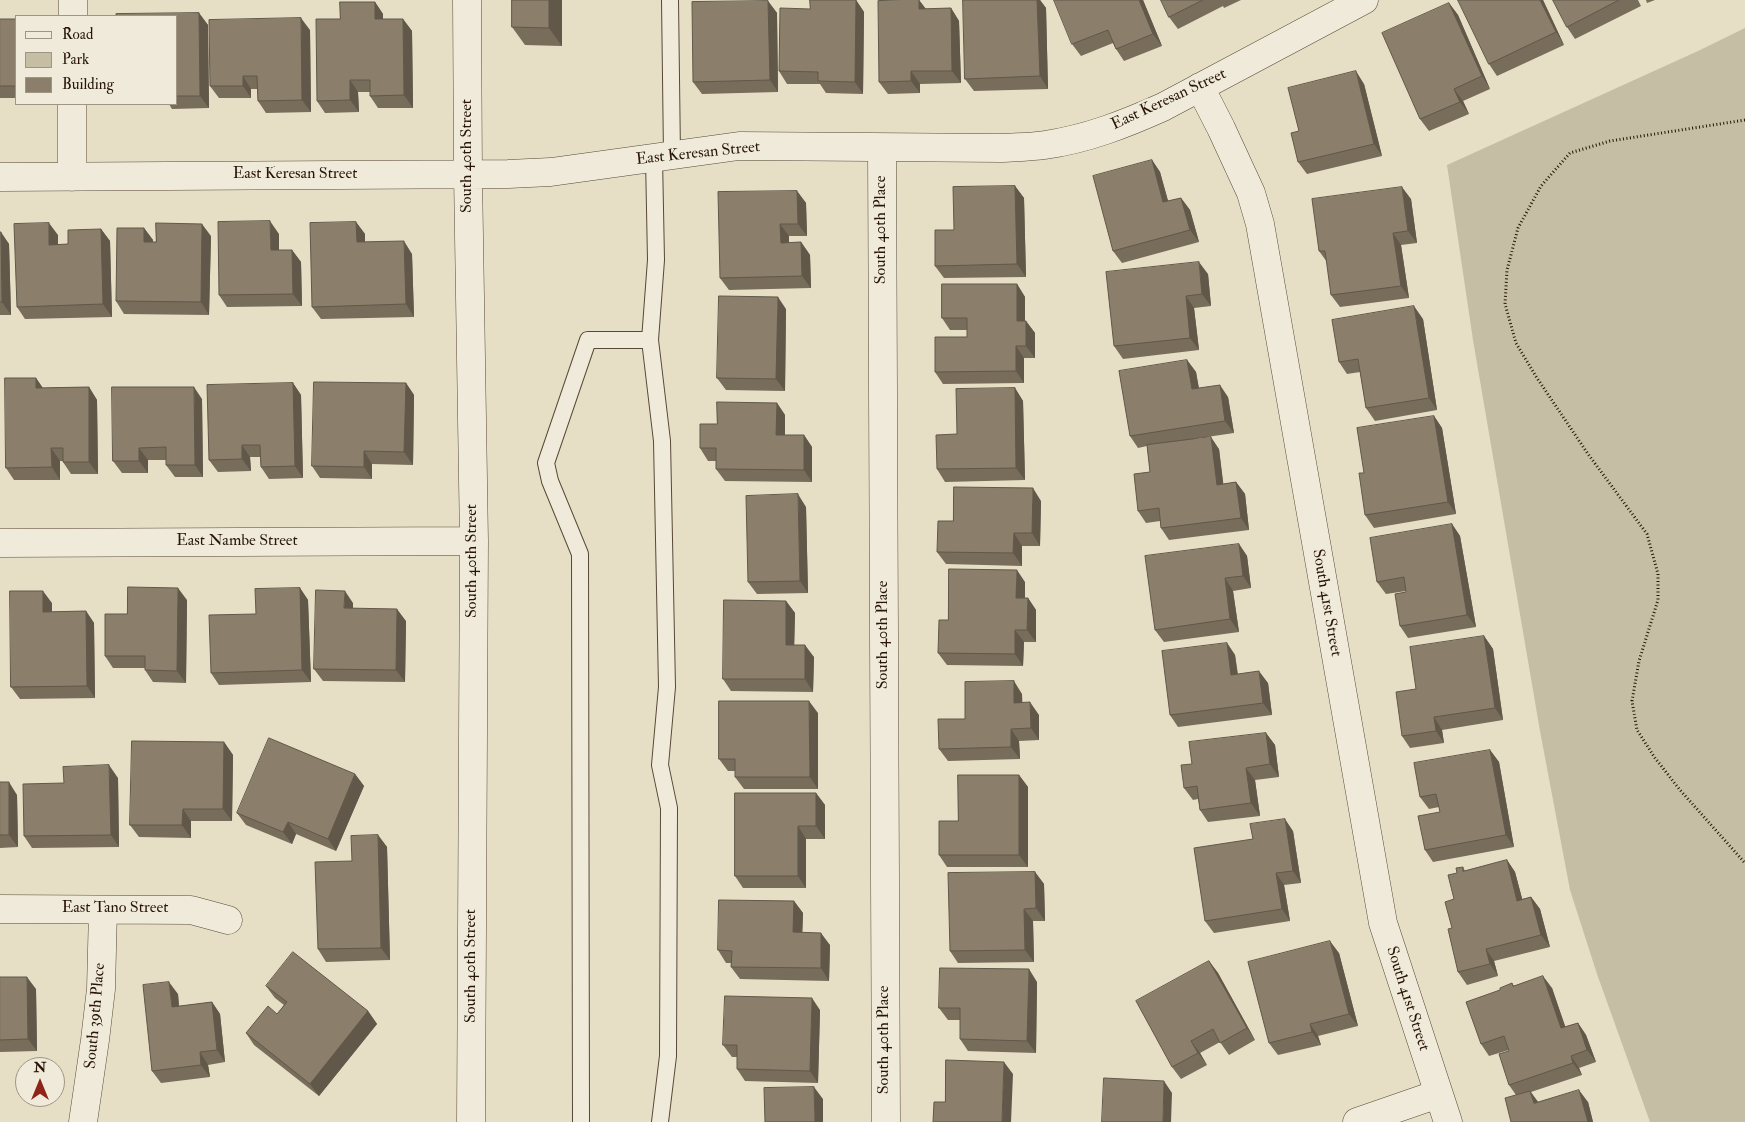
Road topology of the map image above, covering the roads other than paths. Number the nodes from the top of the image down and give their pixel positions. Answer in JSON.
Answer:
{"nodes":[{"id":1,"x":73,"y":0,"type":"edge"},
{"id":2,"x":468,"y":0,"type":"edge"},
{"id":3,"x":670,"y":0,"type":"edge"},
{"id":4,"x":1364,"y":0,"type":"edge"},
{"id":5,"x":73,"y":15,"type":"edge"},
{"id":6,"x":1200,"y":87,"type":"junction"},
{"id":7,"x":72,"y":105,"type":"edge"},
{"id":8,"x":882,"y":148,"type":"junction"},
{"id":9,"x":663,"y":156,"type":"junction"},
{"id":10,"x":468,"y":175,"type":"junction"},
{"id":11,"x":0,"y":177,"type":"edge"},
{"id":12,"x":72,"y":177,"type":"junction"},
{"id":13,"x":650,"y":340,"type":"junction"},
{"id":14,"x":474,"y":541,"type":"junction"},
{"id":15,"x":0,"y":543,"type":"edge"},
{"id":16,"x":0,"y":909,"type":"edge"},
{"id":17,"x":103,"y":910,"type":"junction"},
{"id":18,"x":228,"y":920,"type":"dead end"},
{"id":19,"x":1438,"y":1094,"type":"junction"},
{"id":20,"x":83,"y":1122,"type":"edge"},
{"id":21,"x":471,"y":1122,"type":"edge"},
{"id":22,"x":581,"y":1122,"type":"edge"},
{"id":23,"x":660,"y":1122,"type":"edge"},
{"id":24,"x":886,"y":1122,"type":"edge"},
{"id":25,"x":1357,"y":1122,"type":"edge"},
{"id":26,"x":1448,"y":1122,"type":"edge"}],
"edges":[{"from":1,"to":5,"type":"street"},
{"from":2,"to":10,"type":"street","name":"South 40th Street"},
{"from":3,"to":9,"type":"lane"},
{"from":4,"to":6,"type":"street","name":"East Keresan Street"},
{"from":6,"to":8,"type":"street","name":"East Keresan Street"},
{"from":6,"to":19,"type":"street","name":"South 41st Street"},
{"from":7,"to":12,"type":"street"},
{"from":8,"to":9,"type":"street","name":"East Keresan Street"},
{"from":8,"to":24,"type":"street","name":"South 40th Place"},
{"from":9,"to":10,"type":"street","name":"East Keresan Street"},
{"from":9,"to":13,"type":"lane"},
{"from":10,"to":12,"type":"street","name":"East Keresan Street"},
{"from":10,"to":14,"type":"street","name":"South 40th Street"},
{"from":11,"to":12,"type":"street","name":"East Keresan Street"},
{"from":13,"to":22,"type":"lane"},
{"from":13,"to":23,"type":"lane"},
{"from":14,"to":15,"type":"street","name":"East Nambe Street"},
{"from":14,"to":21,"type":"street","name":"South 40th Street"},
{"from":16,"to":17,"type":"street","name":"East Tano Street"},
{"from":17,"to":18,"type":"street","name":"East Tano Street"},
{"from":17,"to":20,"type":"street","name":"South 39th Place"},
{"from":19,"to":25,"type":"street"},
{"from":19,"to":26,"type":"street","name":"South 41st Street"}]}
